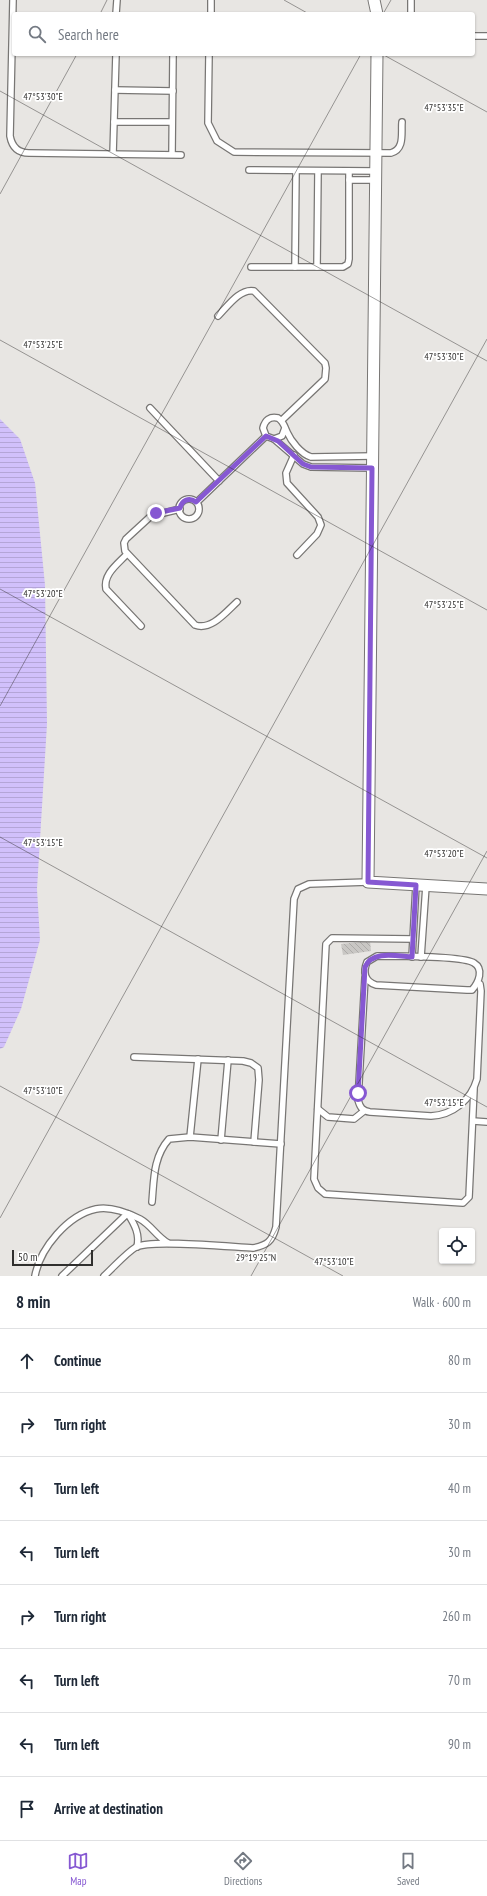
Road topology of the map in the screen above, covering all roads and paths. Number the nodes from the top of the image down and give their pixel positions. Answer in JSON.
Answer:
{"nodes":[{"id":1,"x":13,"y":0,"type":"edge"},
{"id":2,"x":117,"y":0,"type":"edge"},
{"id":3,"x":211,"y":0,"type":"edge"},
{"id":4,"x":411,"y":0,"type":"edge"},
{"id":5,"x":13,"y":12,"type":"edge"},
{"id":6,"x":116,"y":12,"type":"edge"},
{"id":7,"x":210,"y":12,"type":"edge"},
{"id":8,"x":411,"y":12,"type":"edge"},
{"id":9,"x":475,"y":36,"type":"edge"},
{"id":10,"x":487,"y":36,"type":"edge"},
{"id":11,"x":12,"y":45,"type":"edge"},
{"id":12,"x":116,"y":56,"type":"edge"},
{"id":13,"x":173,"y":56,"type":"edge"},
{"id":14,"x":209,"y":56,"type":"edge"},
{"id":15,"x":377,"y":56,"type":"edge"},
{"id":16,"x":115,"y":90,"type":"junction"},
{"id":17,"x":173,"y":91,"type":"junction"},
{"id":18,"x":114,"y":122,"type":"junction"},
{"id":19,"x":172,"y":122,"type":"junction"},
{"id":20,"x":402,"y":122,"type":"dead end"},
{"id":21,"x":376,"y":153,"type":"junction"},
{"id":22,"x":113,"y":154,"type":"junction"},
{"id":23,"x":172,"y":154,"type":"junction"},
{"id":24,"x":181,"y":154,"type":"dead end"},
{"id":25,"x":249,"y":170,"type":"dead end"},
{"id":26,"x":296,"y":171,"type":"junction"},
{"id":27,"x":318,"y":171,"type":"junction"},
{"id":28,"x":349,"y":171,"type":"junction"},
{"id":29,"x":376,"y":176,"type":"junction"},
{"id":30,"x":349,"y":180,"type":"junction"},
{"id":31,"x":251,"y":267,"type":"dead end"},
{"id":32,"x":295,"y":267,"type":"junction"},
{"id":33,"x":317,"y":267,"type":"junction"},
{"id":34,"x":218,"y":316,"type":"dead end"},
{"id":35,"x":150,"y":408,"type":"dead end"},
{"id":36,"x":282,"y":420,"type":"junction"},
{"id":37,"x":285,"y":428,"type":"junction"},
{"id":38,"x":266,"y":436,"type":"junction"},
{"id":39,"x":274,"y":439,"type":"junction"},
{"id":40,"x":294,"y":455,"type":"junction"},
{"id":41,"x":373,"y":456,"type":"junction"},
{"id":42,"x":372,"y":468,"type":"junction"},
{"id":43,"x":219,"y":481,"type":"junction"},
{"id":44,"x":196,"y":502,"type":"junction"},
{"id":45,"x":180,"y":508,"type":"junction"},
{"id":46,"x":127,"y":554,"type":"junction"},
{"id":47,"x":297,"y":555,"type":"dead end"},
{"id":48,"x":237,"y":602,"type":"dead end"},
{"id":49,"x":141,"y":626,"type":"dead end"},
{"id":50,"x":368,"y":882,"type":"junction"},
{"id":51,"x":421,"y":885,"type":"junction"},
{"id":52,"x":487,"y":889,"type":"edge"},
{"id":53,"x":413,"y":939,"type":"junction"},
{"id":54,"x":412,"y":957,"type":"junction"},
{"id":55,"x":421,"y":957,"type":"junction"},
{"id":56,"x":366,"y":978,"type":"junction"},
{"id":57,"x":478,"y":983,"type":"junction"},
{"id":58,"x":134,"y":1057,"type":"dead end"},
{"id":59,"x":198,"y":1059,"type":"junction"},
{"id":60,"x":228,"y":1060,"type":"junction"},
{"id":61,"x":474,"y":1089,"type":"junction"},
{"id":62,"x":318,"y":1109,"type":"junction"},
{"id":63,"x":364,"y":1111,"type":"junction"},
{"id":64,"x":473,"y":1121,"type":"junction"},
{"id":65,"x":487,"y":1122,"type":"edge"},
{"id":66,"x":190,"y":1137,"type":"junction"},
{"id":67,"x":221,"y":1140,"type":"junction"},
{"id":68,"x":254,"y":1142,"type":"junction"},
{"id":69,"x":281,"y":1144,"type":"junction"},
{"id":70,"x":152,"y":1202,"type":"dead end"},
{"id":71,"x":128,"y":1214,"type":"junction"},
{"id":72,"x":170,"y":1244,"type":"junction"},
{"id":73,"x":137,"y":1247,"type":"junction"},
{"id":74,"x":35,"y":1276,"type":"edge"},
{"id":75,"x":62,"y":1276,"type":"edge"},
{"id":76,"x":104,"y":1276,"type":"edge"}],
"edges":[{"from":1,"to":5,"type":"lane"},
{"from":2,"to":6,"type":"lane"},
{"from":3,"to":7,"type":"lane"},
{"from":4,"to":8,"type":"lane"},
{"from":9,"to":10,"type":"lane"},
{"from":11,"to":22,"type":"lane"},
{"from":12,"to":16,"type":"lane"},
{"from":13,"to":17,"type":"lane"},
{"from":14,"to":21,"type":"lane"},
{"from":15,"to":21,"type":"street"},
{"from":16,"to":17,"type":"lane"},
{"from":16,"to":18,"type":"lane"},
{"from":17,"to":19,"type":"lane"},
{"from":18,"to":19,"type":"lane"},
{"from":18,"to":22,"type":"lane"},
{"from":19,"to":23,"type":"lane"},
{"from":20,"to":21,"type":"lane"},
{"from":21,"to":29,"type":"street"},
{"from":22,"to":23,"type":"lane"},
{"from":23,"to":24,"type":"lane"},
{"from":25,"to":26,"type":"lane"},
{"from":26,"to":27,"type":"lane"},
{"from":26,"to":32,"type":"lane"},
{"from":27,"to":28,"type":"lane"},
{"from":27,"to":33,"type":"lane"},
{"from":28,"to":29,"type":"lane"},
{"from":28,"to":30,"type":"lane"},
{"from":29,"to":30,"type":"lane"},
{"from":29,"to":41,"type":"street"},
{"from":30,"to":33,"type":"lane"},
{"from":31,"to":32,"type":"lane"},
{"from":32,"to":33,"type":"lane"},
{"from":34,"to":36,"type":"lane"},
{"from":35,"to":43,"type":"lane"},
{"from":36,"to":37,"type":"lane"},
{"from":36,"to":38,"type":"lane"},
{"from":37,"to":39,"type":"lane"},
{"from":37,"to":41,"type":"lane"},
{"from":38,"to":39,"type":"lane"},
{"from":38,"to":43,"type":"lane"},
{"from":39,"to":40,"type":"lane"},
{"from":40,"to":42,"type":"lane"},
{"from":40,"to":47,"type":"lane"},
{"from":41,"to":42,"type":"street"},
{"from":42,"to":50,"type":"street"},
{"from":43,"to":44,"type":"lane"},
{"from":44,"to":45,"type":"lane"},
{"from":44,"to":45,"type":"lane"},
{"from":45,"to":46,"type":"lane"},
{"from":46,"to":48,"type":"lane"},
{"from":46,"to":49,"type":"lane"},
{"from":50,"to":51,"type":"street"},
{"from":50,"to":69,"type":"lane"},
{"from":51,"to":52,"type":"street"},
{"from":51,"to":53,"type":"lane"},
{"from":51,"to":55,"type":"lane"},
{"from":53,"to":54,"type":"lane"},
{"from":53,"to":62,"type":"lane"},
{"from":54,"to":55,"type":"lane"},
{"from":54,"to":56,"type":"lane"},
{"from":55,"to":57,"type":"lane"},
{"from":56,"to":57,"type":"lane"},
{"from":56,"to":63,"type":"lane"},
{"from":57,"to":61,"type":"lane"},
{"from":58,"to":59,"type":"lane"},
{"from":59,"to":60,"type":"lane"},
{"from":59,"to":66,"type":"lane"},
{"from":60,"to":67,"type":"lane"},
{"from":60,"to":68,"type":"lane"},
{"from":61,"to":63,"type":"lane"},
{"from":61,"to":64,"type":"lane"},
{"from":62,"to":63,"type":"lane"},
{"from":62,"to":64,"type":"lane"},
{"from":64,"to":65,"type":"lane"},
{"from":66,"to":67,"type":"lane"},
{"from":66,"to":70,"type":"lane"},
{"from":67,"to":68,"type":"lane"},
{"from":68,"to":69,"type":"lane"},
{"from":69,"to":72,"type":"lane"},
{"from":71,"to":72,"type":"lane"},
{"from":71,"to":73,"type":"lane"},
{"from":71,"to":74,"type":"lane"},
{"from":71,"to":75,"type":"lane"},
{"from":72,"to":73,"type":"lane"},
{"from":73,"to":76,"type":"lane"}]}
